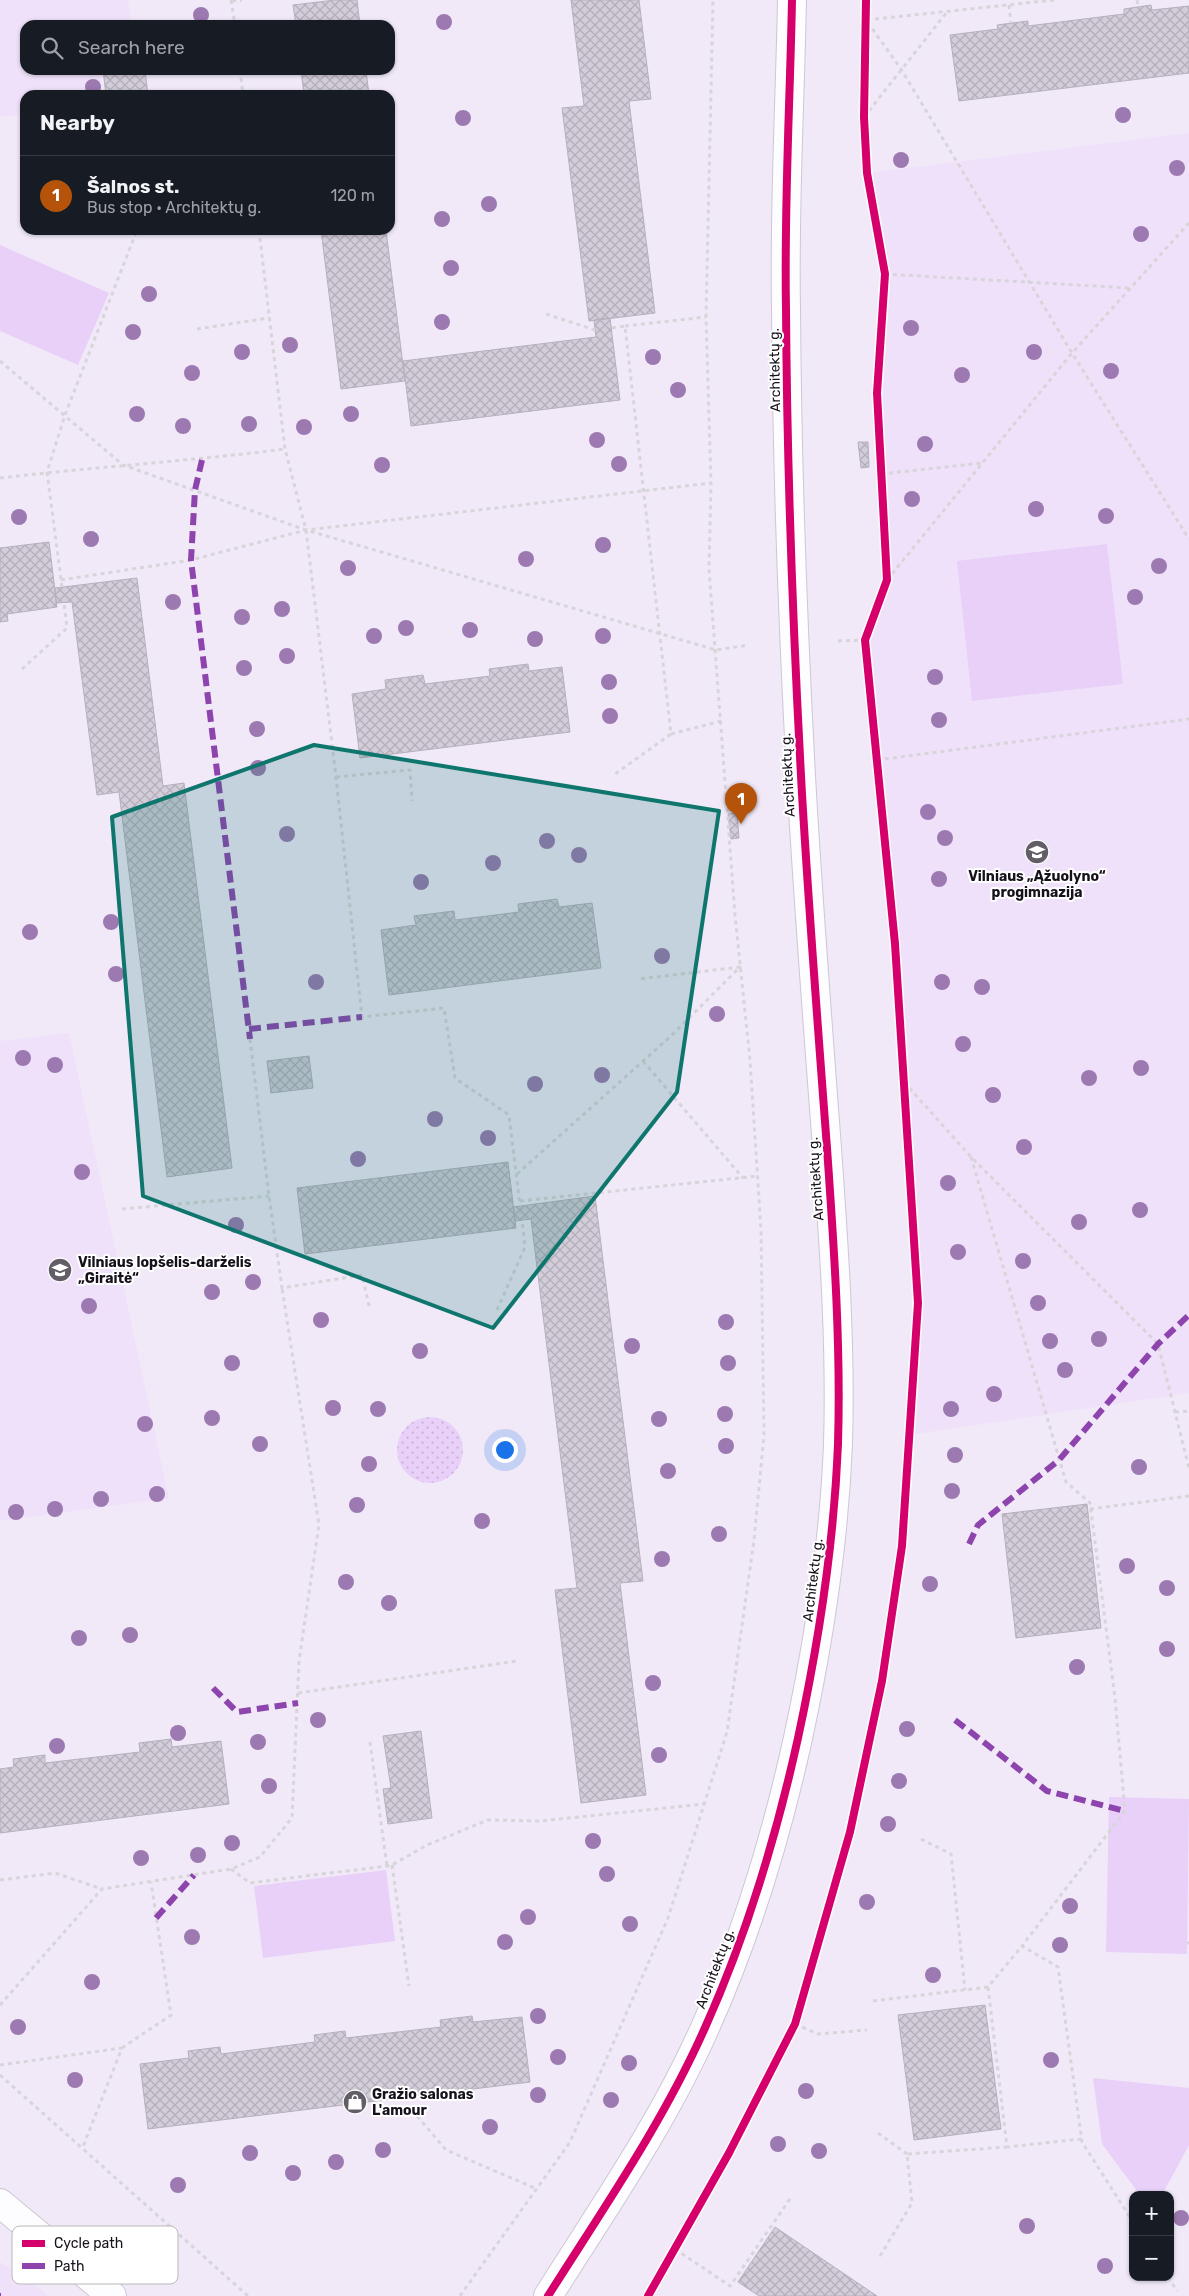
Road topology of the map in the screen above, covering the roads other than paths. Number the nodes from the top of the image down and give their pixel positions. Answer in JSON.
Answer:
{"nodes":[{"id":1,"x":792,"y":0,"type":"edge"},
{"id":2,"x":0,"y":2203,"type":"edge"},
{"id":3,"x":28,"y":2226,"type":"edge"},
{"id":4,"x":98,"y":2284,"type":"edge"},
{"id":5,"x":112,"y":2296,"type":"edge"},
{"id":6,"x":548,"y":2296,"type":"edge"}],
"edges":[{"from":1,"to":6,"type":"street","name":"Architektų g."},
{"from":2,"to":3,"type":"street"},
{"from":4,"to":5,"type":"street"}]}
